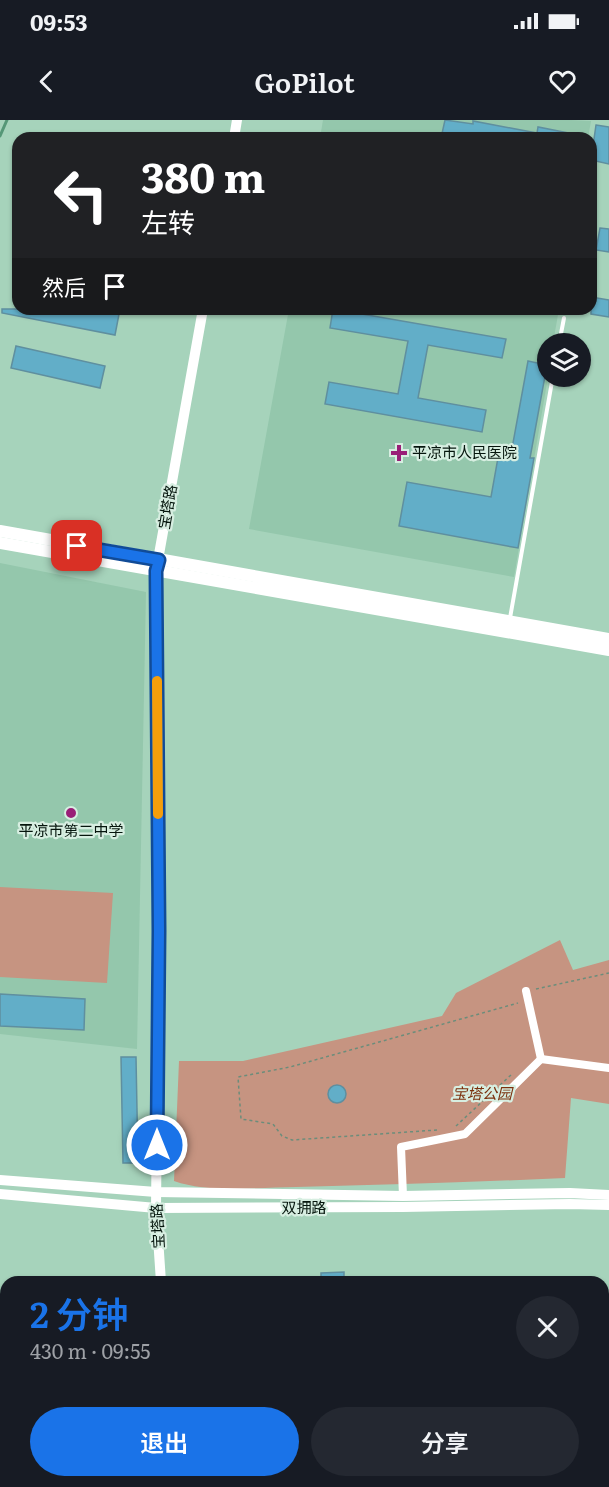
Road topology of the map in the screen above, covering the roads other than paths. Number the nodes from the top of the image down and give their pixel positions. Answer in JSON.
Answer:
{"nodes":[{"id":1,"x":202,"y":315,"type":"edge"},
{"id":2,"x":564,"y":318,"type":"dead end"},
{"id":3,"x":561,"y":333,"type":"edge"},
{"id":4,"x":552,"y":387,"type":"edge"},
{"id":5,"x":0,"y":531,"type":"edge"},
{"id":6,"x":0,"y":543,"type":"edge"},
{"id":7,"x":157,"y":566,"type":"junction"},
{"id":8,"x":368,"y":603,"type":"junction"},
{"id":9,"x":509,"y":622,"type":"junction"},
{"id":10,"x":609,"y":639,"type":"edge"},
{"id":11,"x":609,"y":650,"type":"edge"},
{"id":12,"x":526,"y":991,"type":"road end"},
{"id":13,"x":541,"y":1059,"type":"junction"},
{"id":14,"x":609,"y":1068,"type":"edge"},
{"id":15,"x":0,"y":1180,"type":"edge"},
{"id":16,"x":156,"y":1192,"type":"junction"},
{"id":17,"x":0,"y":1194,"type":"edge"},
{"id":18,"x":609,"y":1195,"type":"edge"},
{"id":19,"x":403,"y":1196,"type":"junction"},
{"id":20,"x":609,"y":1205,"type":"edge"},
{"id":21,"x":156,"y":1208,"type":"junction"},
{"id":22,"x":161,"y":1276,"type":"edge"}],
"edges":[{"from":1,"to":7,"type":"main road","name":"宝塔路"},
{"from":2,"to":3,"type":"lane"},
{"from":4,"to":9,"type":"lane"},
{"from":5,"to":7,"type":"main road"},
{"from":6,"to":7,"type":"main road"},
{"from":7,"to":8,"type":"main road"},
{"from":7,"to":16,"type":"main road","name":"宝塔路"},
{"from":8,"to":9,"type":"main road"},
{"from":8,"to":11,"type":"main road"},
{"from":9,"to":10,"type":"main road"},
{"from":12,"to":13,"type":"street"},
{"from":13,"to":14,"type":"street"},
{"from":13,"to":19,"type":"street"},
{"from":15,"to":16,"type":"main road","name":"双拥路"},
{"from":16,"to":19,"type":"main road","name":"双拥路"},
{"from":16,"to":21,"type":"main road","name":"宝塔路"},
{"from":17,"to":21,"type":"main road","name":"双拥路"},
{"from":18,"to":19,"type":"main road","name":"双拥路"},
{"from":20,"to":21,"type":"main road","name":"双拥路"},
{"from":21,"to":22,"type":"main road","name":"宝塔路"}]}
